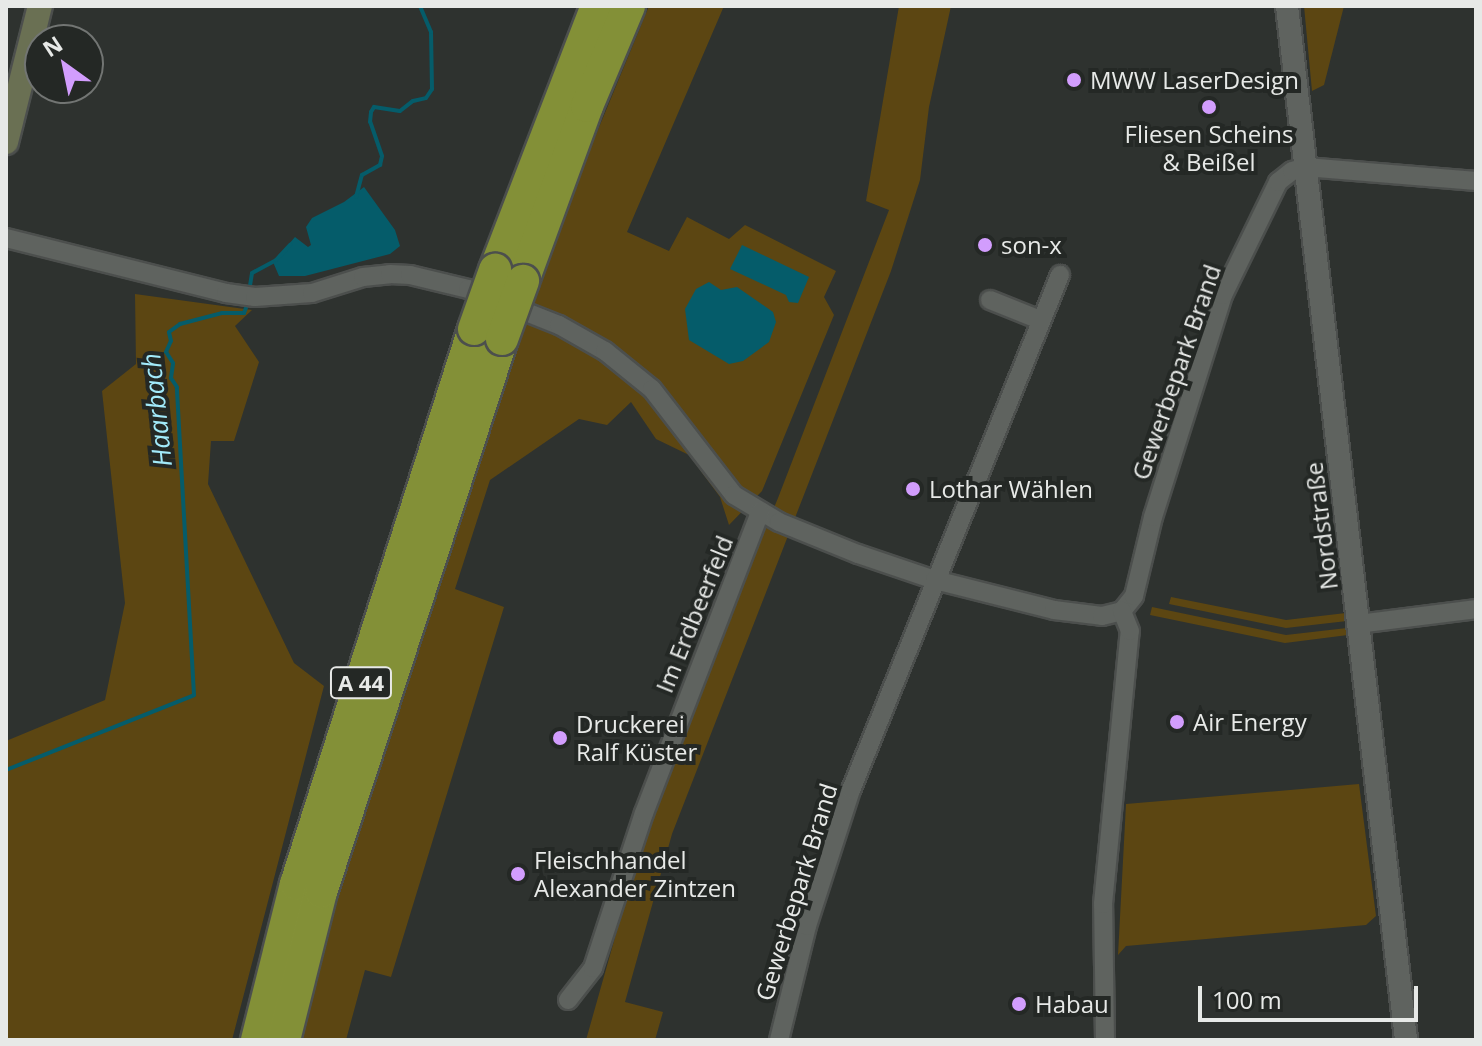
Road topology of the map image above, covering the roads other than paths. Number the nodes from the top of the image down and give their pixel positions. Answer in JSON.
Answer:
{"nodes":[{"id":1,"x":40,"y":6,"type":"edge"},
{"id":2,"x":597,"y":6,"type":"edge"},
{"id":3,"x":629,"y":6,"type":"edge"},
{"id":4,"x":1287,"y":6,"type":"edge"},
{"id":5,"x":6,"y":142,"type":"edge"},
{"id":6,"x":1305,"y":167,"type":"junction"},
{"id":7,"x":1476,"y":181,"type":"edge"},
{"id":8,"x":6,"y":238,"type":"edge"},
{"id":9,"x":1060,"y":275,"type":"dead end"},
{"id":10,"x":509,"y":276,"type":"junction"},
{"id":11,"x":990,"y":300,"type":"dead end"},
{"id":12,"x":1040,"y":320,"type":"junction"},
{"id":13,"x":488,"y":334,"type":"junction"},
{"id":14,"x":760,"y":512,"type":"junction"},
{"id":15,"x":935,"y":580,"type":"junction"},
{"id":16,"x":1476,"y":609,"type":"edge"},
{"id":17,"x":1122,"y":611,"type":"junction"},
{"id":18,"x":1358,"y":624,"type":"junction"},
{"id":19,"x":568,"y":1000,"type":"dead end"},
{"id":20,"x":257,"y":1040,"type":"edge"},
{"id":21,"x":284,"y":1040,"type":"edge"},
{"id":22,"x":779,"y":1040,"type":"edge"},
{"id":23,"x":1105,"y":1040,"type":"edge"},
{"id":24,"x":1406,"y":1040,"type":"edge"}],
"edges":[{"from":1,"to":5,"type":"main road"},
{"from":2,"to":10,"type":"highway","number":"A 44"},
{"from":3,"to":10,"type":"highway","number":"A 44"},
{"from":4,"to":6,"type":"street","name":"Nordstraße"},
{"from":6,"to":7,"type":"street"},
{"from":6,"to":17,"type":"street","name":"Gewerbepark Brand"},
{"from":6,"to":18,"type":"street","name":"Nordstraße"},
{"from":8,"to":14,"type":"street"},
{"from":9,"to":12,"type":"street","name":"Gewerbepark Brand"},
{"from":10,"to":13,"type":"highway","number":"A 44","bridge":true},
{"from":11,"to":12,"type":"street"},
{"from":12,"to":15,"type":"street","name":"Gewerbepark Brand"},
{"from":13,"to":20,"type":"highway","number":"A 44"},
{"from":13,"to":21,"type":"highway","number":"A 44"},
{"from":14,"to":15,"type":"street"},
{"from":14,"to":19,"type":"street","name":"Im Erdbeerfeld"},
{"from":15,"to":17,"type":"street"},
{"from":15,"to":22,"type":"street","name":"Gewerbepark Brand"},
{"from":16,"to":18,"type":"street"},
{"from":17,"to":23,"type":"street"},
{"from":18,"to":24,"type":"street","name":"Nordstraße"}]}
